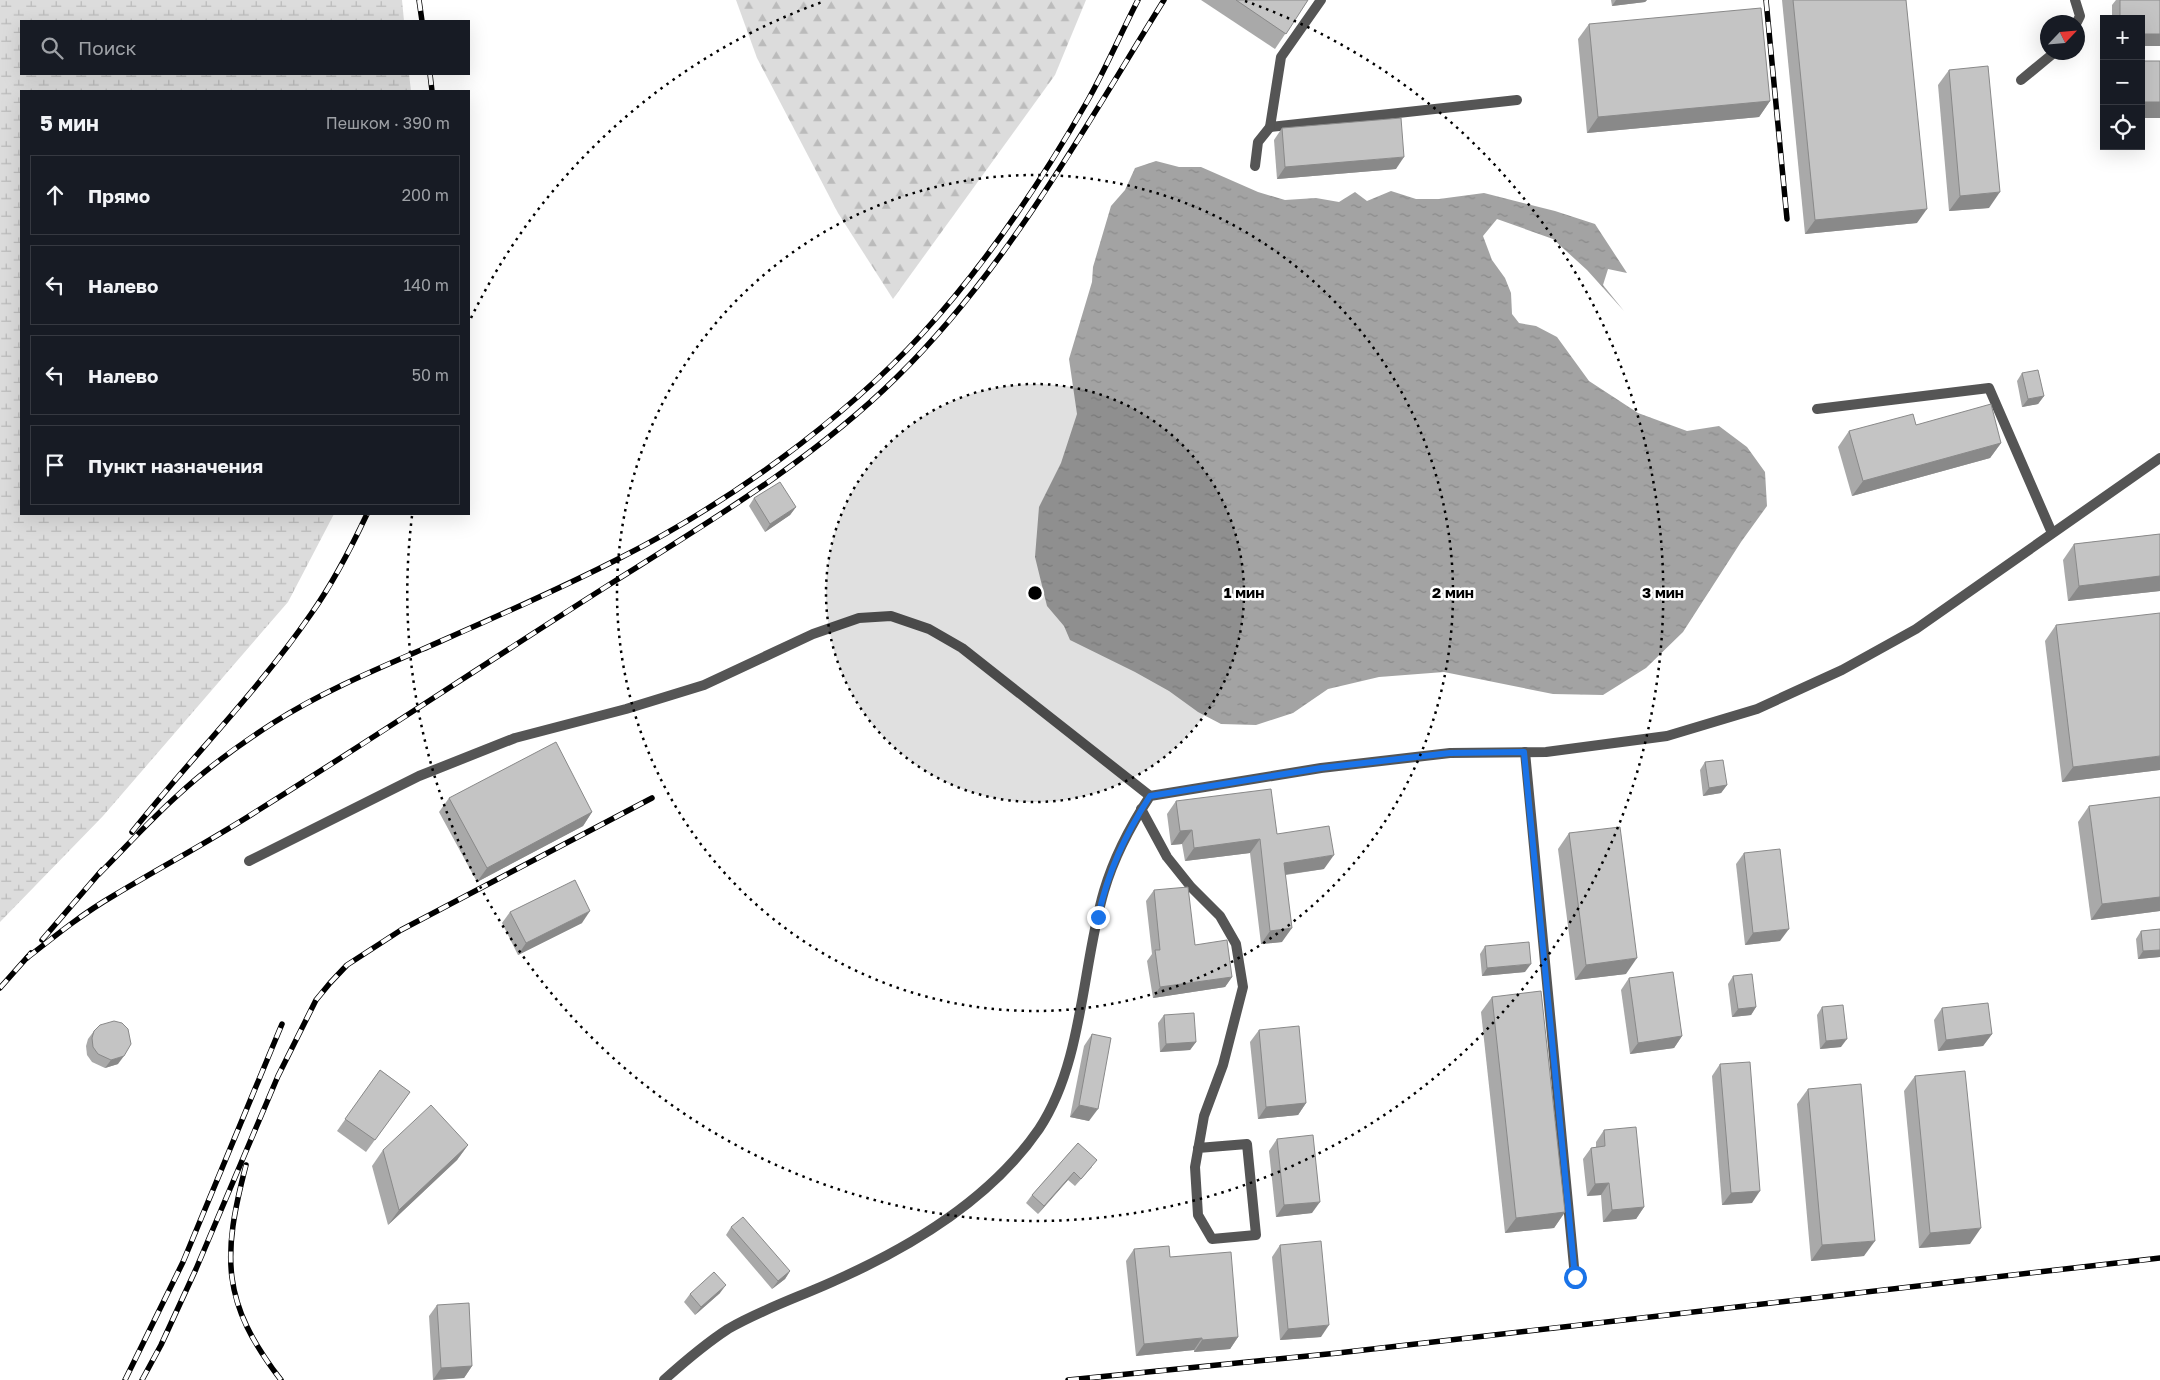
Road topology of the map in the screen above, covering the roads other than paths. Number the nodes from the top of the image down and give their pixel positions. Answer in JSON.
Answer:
{"nodes":[{"id":1,"x":1321,"y":0,"type":"edge"},
{"id":2,"x":2075,"y":0,"type":"edge"},
{"id":3,"x":2080,"y":15,"type":"edge"},
{"id":4,"x":2045,"y":60,"type":"edge"},
{"id":5,"x":2021,"y":80,"type":"dead end"},
{"id":6,"x":1517,"y":100,"type":"dead end"},
{"id":7,"x":1270,"y":127,"type":"junction"},
{"id":8,"x":1255,"y":166,"type":"dead end"},
{"id":9,"x":1817,"y":410,"type":"dead end"},
{"id":10,"x":2160,"y":458,"type":"edge"},
{"id":11,"x":2052,"y":533,"type":"junction"},
{"id":12,"x":1524,"y":752,"type":"junction"},
{"id":13,"x":1150,"y":796,"type":"junction"},
{"id":14,"x":1141,"y":809,"type":"junction"},
{"id":15,"x":249,"y":861,"type":"dead end"},
{"id":16,"x":1198,"y":1148,"type":"junction"},
{"id":17,"x":1575,"y":1277,"type":"dead end"},
{"id":18,"x":664,"y":1380,"type":"edge"}],
"edges":[{"from":1,"to":7,"type":"street"},
{"from":2,"to":3,"type":"street"},
{"from":4,"to":5,"type":"street"},
{"from":6,"to":7,"type":"street"},
{"from":7,"to":8,"type":"street"},
{"from":9,"to":11,"type":"street"},
{"from":10,"to":11,"type":"street"},
{"from":11,"to":12,"type":"street"},
{"from":12,"to":13,"type":"street"},
{"from":12,"to":17,"type":"street"},
{"from":13,"to":14,"type":"street"},
{"from":13,"to":15,"type":"street"},
{"from":14,"to":16,"type":"street"},
{"from":14,"to":18,"type":"street"},
{"from":16,"to":16,"type":"street"}]}
